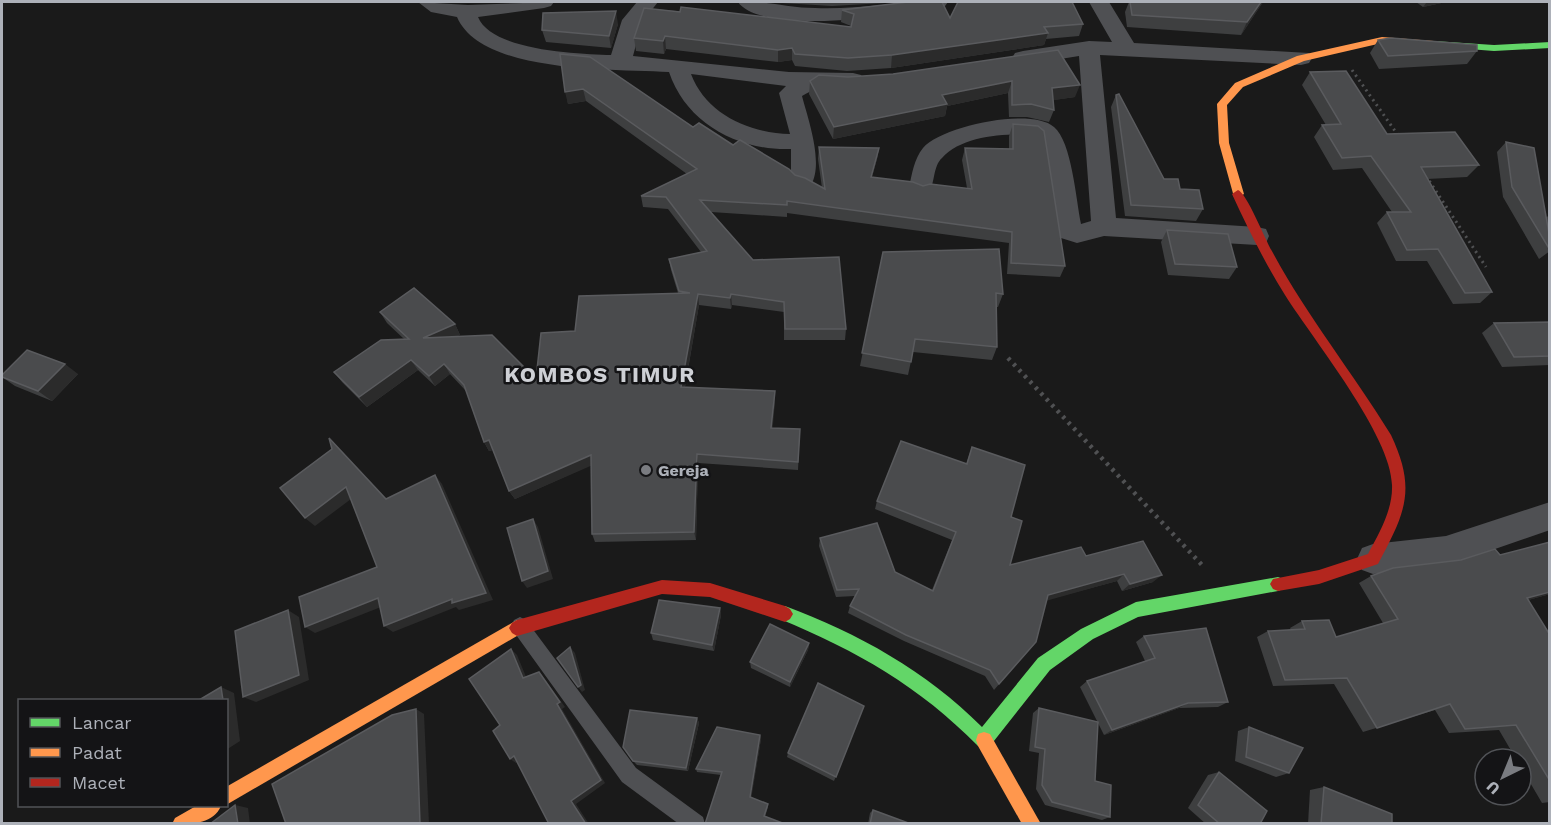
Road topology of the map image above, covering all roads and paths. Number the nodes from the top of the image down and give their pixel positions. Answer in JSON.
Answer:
{"nodes":[{"id":1,"x":428,"y":2,"type":"edge"},
{"id":2,"x":544,"y":2,"type":"edge"},
{"id":3,"x":648,"y":2,"type":"edge"},
{"id":4,"x":748,"y":2,"type":"edge"},
{"id":5,"x":938,"y":2,"type":"edge"},
{"id":6,"x":1099,"y":2,"type":"edge"},
{"id":7,"x":466,"y":11,"type":"junction"},
{"id":8,"x":1550,"y":45,"type":"edge"},
{"id":9,"x":1089,"y":48,"type":"junction"},
{"id":10,"x":1127,"y":50,"type":"junction"},
{"id":11,"x":1338,"y":50,"type":"junction"},
{"id":12,"x":1223,"y":55,"type":"junction"},
{"id":13,"x":1300,"y":58,"type":"junction"},
{"id":14,"x":1008,"y":60,"type":"edge"},
{"id":15,"x":620,"y":63,"type":"junction"},
{"id":16,"x":677,"y":66,"type":"junction"},
{"id":17,"x":814,"y":78,"type":"junction"},
{"id":18,"x":869,"y":79,"type":"edge"},
{"id":19,"x":1239,"y":86,"type":"junction"},
{"id":20,"x":803,"y":141,"type":"junction"},
{"id":21,"x":1402,"y":141,"type":"edge"},
{"id":22,"x":1421,"y":169,"type":"edge"},
{"id":23,"x":803,"y":179,"type":"edge"},
{"id":24,"x":921,"y":187,"type":"edge"},
{"id":25,"x":1104,"y":227,"type":"junction"},
{"id":26,"x":1257,"y":236,"type":"junction"},
{"id":27,"x":1486,"y":267,"type":"dead end"},
{"id":28,"x":1008,"y":358,"type":"dead end"},
{"id":29,"x":1550,"y":516,"type":"edge"},
{"id":30,"x":1373,"y":559,"type":"junction"},
{"id":31,"x":1229,"y":594,"type":"junction"},
{"id":32,"x":520,"y":626,"type":"junction"},
{"id":33,"x":983,"y":739,"type":"junction"},
{"id":34,"x":228,"y":796,"type":"edge"},
{"id":35,"x":210,"y":807,"type":"edge"},
{"id":36,"x":181,"y":824,"type":"edge"},
{"id":37,"x":696,"y":824,"type":"edge"},
{"id":38,"x":1032,"y":824,"type":"edge"}],
"edges":[{"from":1,"to":7,"type":"street"},
{"from":2,"to":7,"type":"street"},
{"from":3,"to":15,"type":"street"},
{"from":4,"to":5,"type":"street"},
{"from":6,"to":10,"type":"street"},
{"from":7,"to":15,"type":"street"},
{"from":8,"to":11,"type":"street"},
{"from":9,"to":10,"type":"street"},
{"from":9,"to":14,"type":"street"},
{"from":9,"to":25,"type":"street"},
{"from":10,"to":12,"type":"street"},
{"from":11,"to":13,"type":"street"},
{"from":11,"to":21,"type":"path"},
{"from":12,"to":13,"type":"street"},
{"from":12,"to":19,"type":"street"},
{"from":13,"to":19,"type":"street"},
{"from":15,"to":16,"type":"street"},
{"from":16,"to":17,"type":"street"},
{"from":16,"to":20,"type":"street"},
{"from":17,"to":18,"type":"street"},
{"from":17,"to":20,"type":"street"},
{"from":19,"to":26,"type":"street"},
{"from":20,"to":23,"type":"street"},
{"from":22,"to":27,"type":"path"},
{"from":24,"to":25,"type":"street"},
{"from":25,"to":26,"type":"street"},
{"from":26,"to":30,"type":"street"},
{"from":28,"to":31,"type":"path"},
{"from":29,"to":30,"type":"street"},
{"from":30,"to":31,"type":"street"},
{"from":31,"to":33,"type":"street"},
{"from":32,"to":33,"type":"street"},
{"from":32,"to":34,"type":"street"},
{"from":32,"to":37,"type":"lane"},
{"from":33,"to":38,"type":"street"},
{"from":35,"to":36,"type":"street"}]}
